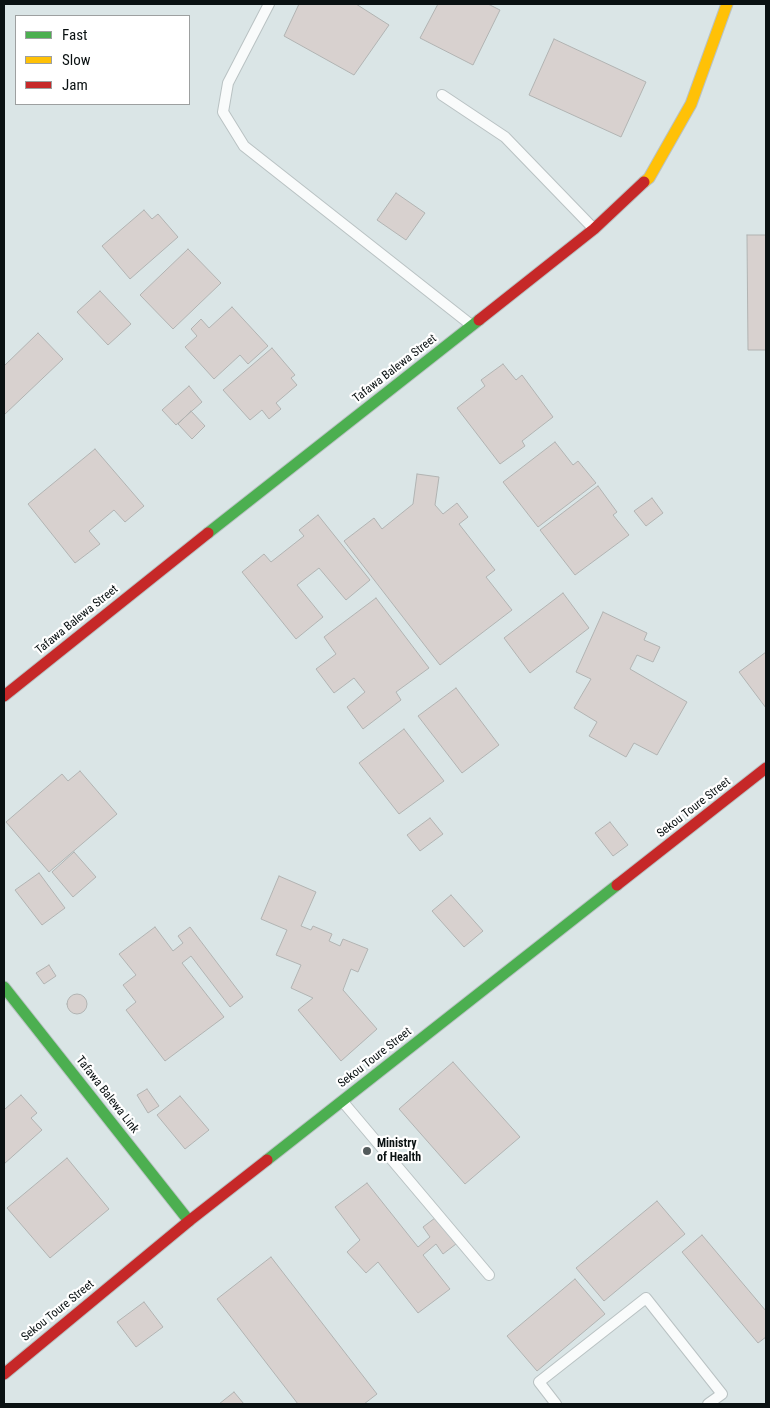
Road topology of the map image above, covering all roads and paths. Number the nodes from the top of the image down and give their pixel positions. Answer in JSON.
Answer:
{"nodes":[{"id":1,"x":269,"y":4,"type":"edge"},
{"id":2,"x":727,"y":4,"type":"edge"},
{"id":3,"x":442,"y":95,"type":"dead end"},
{"id":4,"x":594,"y":229,"type":"junction"},
{"id":5,"x":473,"y":326,"type":"junction"},
{"id":6,"x":4,"y":696,"type":"edge"},
{"id":7,"x":766,"y":769,"type":"edge"},
{"id":8,"x":4,"y":987,"type":"edge"},
{"id":9,"x":342,"y":1101,"type":"junction"},
{"id":10,"x":190,"y":1221,"type":"junction"},
{"id":11,"x":489,"y":1274,"type":"dead end"},
{"id":12,"x":4,"y":1374,"type":"edge"},
{"id":13,"x":556,"y":1404,"type":"edge"},
{"id":14,"x":708,"y":1404,"type":"edge"}],
"edges":[{"from":1,"to":5,"type":"lane"},
{"from":2,"to":4,"type":"street","name":"Tafawa Balewa Street"},
{"from":3,"to":4,"type":"lane"},
{"from":4,"to":5,"type":"street","name":"Tafawa Balewa Street"},
{"from":5,"to":6,"type":"street","name":"Tafawa Balewa Street"},
{"from":7,"to":9,"type":"street","name":"Sekou Toure Street"},
{"from":8,"to":10,"type":"street","name":"Tafawa Balewa Link"},
{"from":9,"to":10,"type":"street","name":"Sekou Toure Street"},
{"from":9,"to":11,"type":"lane"},
{"from":10,"to":12,"type":"street","name":"Sekou Toure Street"},
{"from":13,"to":14,"type":"lane"}]}
